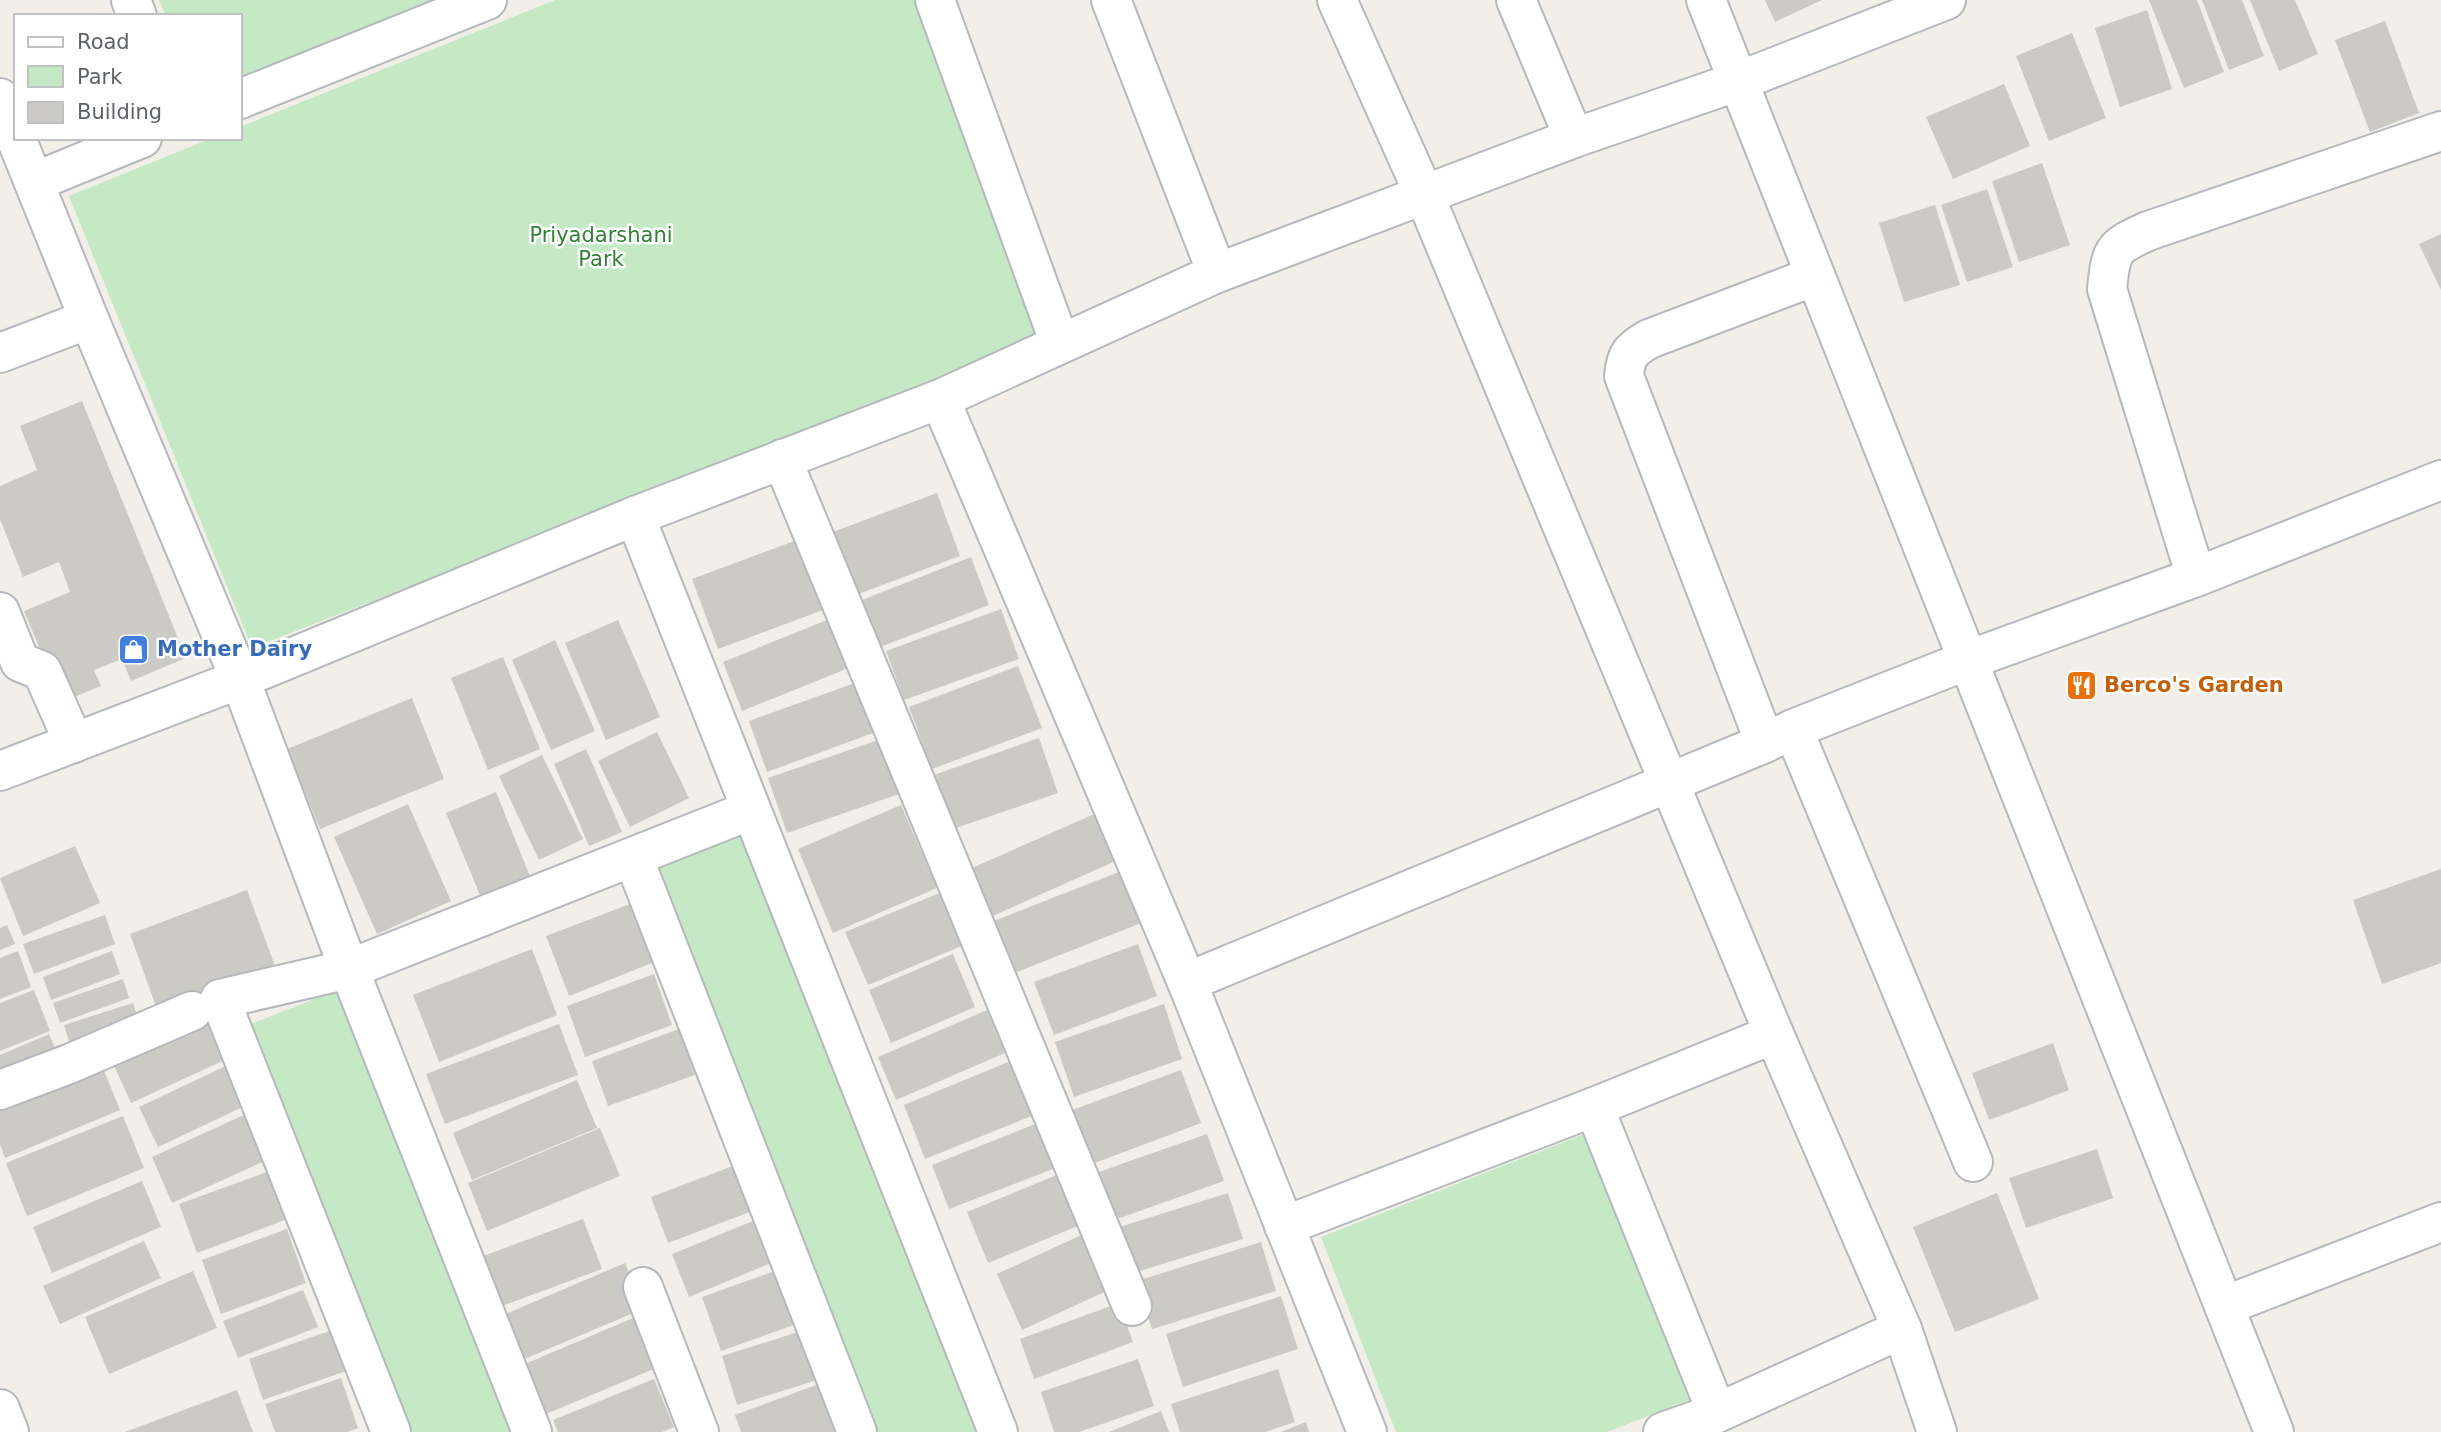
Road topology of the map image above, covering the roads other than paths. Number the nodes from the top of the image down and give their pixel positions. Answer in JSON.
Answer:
{"nodes":[{"id":1,"x":488,"y":0,"type":"edge"},
{"id":2,"x":935,"y":0,"type":"edge"},
{"id":3,"x":1111,"y":0,"type":"edge"},
{"id":4,"x":1337,"y":0,"type":"edge"},
{"id":5,"x":1516,"y":0,"type":"edge"},
{"id":6,"x":1706,"y":0,"type":"edge"},
{"id":7,"x":1946,"y":0,"type":"edge"},
{"id":8,"x":1739,"y":81,"type":"junction"},
{"id":9,"x":0,"y":98,"type":"edge"},
{"id":10,"x":242,"y":98,"type":"edge"},
{"id":11,"x":2441,"y":131,"type":"edge"},
{"id":12,"x":14,"y":132,"type":"edge"},
{"id":13,"x":1574,"y":138,"type":"junction"},
{"id":14,"x":17,"y":140,"type":"edge"},
{"id":15,"x":137,"y":140,"type":"edge"},
{"id":16,"x":34,"y":182,"type":"junction"},
{"id":17,"x":1424,"y":194,"type":"junction"},
{"id":18,"x":1217,"y":273,"type":"junction"},
{"id":19,"x":1815,"y":276,"type":"junction"},
{"id":20,"x":89,"y":319,"type":"junction"},
{"id":21,"x":1060,"y":344,"type":"junction"},
{"id":22,"x":0,"y":353,"type":"edge"},
{"id":23,"x":940,"y":399,"type":"junction"},
{"id":24,"x":782,"y":459,"type":"junction"},
{"id":25,"x":2439,"y":485,"type":"edge"},
{"id":26,"x":635,"y":516,"type":"junction"},
{"id":27,"x":2196,"y":577,"type":"junction"},
{"id":28,"x":0,"y":612,"type":"edge"},
{"id":29,"x":1968,"y":660,"type":"junction"},
{"id":30,"x":240,"y":678,"type":"junction"},
{"id":31,"x":1779,"y":736,"type":"junction"},
{"id":32,"x":74,"y":743,"type":"junction"},
{"id":33,"x":0,"y":771,"type":"edge"},
{"id":34,"x":1671,"y":782,"type":"junction"},
{"id":35,"x":751,"y":810,"type":"junction"},
{"id":36,"x":633,"y":857,"type":"junction"},
{"id":37,"x":349,"y":969,"type":"junction"},
{"id":38,"x":1187,"y":982,"type":"junction"},
{"id":39,"x":192,"y":1011,"type":"dead end"},
{"id":40,"x":1774,"y":1034,"type":"junction"},
{"id":41,"x":0,"y":1090,"type":"edge"},
{"id":42,"x":1594,"y":1107,"type":"junction"},
{"id":43,"x":1973,"y":1162,"type":"dead end"},
{"id":44,"x":2441,"y":1223,"type":"edge"},
{"id":45,"x":1284,"y":1226,"type":"junction"},
{"id":46,"x":643,"y":1287,"type":"dead end"},
{"id":47,"x":1132,"y":1306,"type":"dead end"},
{"id":48,"x":2224,"y":1306,"type":"junction"},
{"id":49,"x":1902,"y":1329,"type":"junction"},
{"id":50,"x":0,"y":1409,"type":"edge"},
{"id":51,"x":1717,"y":1413,"type":"junction"},
{"id":52,"x":9,"y":1432,"type":"edge"},
{"id":53,"x":391,"y":1432,"type":"edge"},
{"id":54,"x":531,"y":1432,"type":"edge"},
{"id":55,"x":699,"y":1432,"type":"edge"},
{"id":56,"x":857,"y":1432,"type":"edge"},
{"id":57,"x":998,"y":1432,"type":"edge"},
{"id":58,"x":1367,"y":1432,"type":"edge"},
{"id":59,"x":1663,"y":1432,"type":"edge"},
{"id":60,"x":1937,"y":1432,"type":"edge"},
{"id":61,"x":2274,"y":1432,"type":"edge"}],
"edges":[{"from":1,"to":10,"type":"street"},
{"from":2,"to":21,"type":"street"},
{"from":3,"to":18,"type":"street"},
{"from":4,"to":17,"type":"street"},
{"from":5,"to":13,"type":"street"},
{"from":6,"to":8,"type":"street"},
{"from":7,"to":8,"type":"street"},
{"from":8,"to":13,"type":"street"},
{"from":8,"to":19,"type":"street"},
{"from":9,"to":12,"type":"street"},
{"from":11,"to":27,"type":"street"},
{"from":13,"to":17,"type":"street"},
{"from":14,"to":16,"type":"street"},
{"from":15,"to":16,"type":"street"},
{"from":16,"to":20,"type":"street"},
{"from":17,"to":18,"type":"street"},
{"from":17,"to":34,"type":"street"},
{"from":18,"to":21,"type":"street"},
{"from":19,"to":29,"type":"street"},
{"from":19,"to":31,"type":"street"},
{"from":20,"to":22,"type":"street"},
{"from":20,"to":30,"type":"street"},
{"from":21,"to":23,"type":"street"},
{"from":23,"to":24,"type":"street"},
{"from":23,"to":38,"type":"street"},
{"from":24,"to":26,"type":"street"},
{"from":24,"to":47,"type":"street"},
{"from":25,"to":27,"type":"street"},
{"from":26,"to":30,"type":"street"},
{"from":26,"to":35,"type":"street"},
{"from":27,"to":29,"type":"street"},
{"from":28,"to":32,"type":"street"},
{"from":29,"to":31,"type":"street"},
{"from":29,"to":48,"type":"street"},
{"from":30,"to":32,"type":"street"},
{"from":30,"to":37,"type":"street"},
{"from":31,"to":34,"type":"street"},
{"from":31,"to":43,"type":"street"},
{"from":32,"to":33,"type":"street"},
{"from":34,"to":38,"type":"street"},
{"from":34,"to":40,"type":"street"},
{"from":35,"to":36,"type":"street"},
{"from":35,"to":57,"type":"street"},
{"from":36,"to":37,"type":"street"},
{"from":36,"to":56,"type":"street"},
{"from":37,"to":53,"type":"street"},
{"from":37,"to":54,"type":"street"},
{"from":38,"to":45,"type":"street"},
{"from":39,"to":41,"type":"street"},
{"from":40,"to":42,"type":"street"},
{"from":40,"to":49,"type":"street"},
{"from":42,"to":45,"type":"street"},
{"from":42,"to":51,"type":"street"},
{"from":44,"to":48,"type":"street"},
{"from":45,"to":58,"type":"street"},
{"from":46,"to":55,"type":"street"},
{"from":48,"to":61,"type":"street"},
{"from":49,"to":51,"type":"street"},
{"from":49,"to":60,"type":"street"},
{"from":50,"to":52,"type":"street"},
{"from":51,"to":59,"type":"street"}]}
